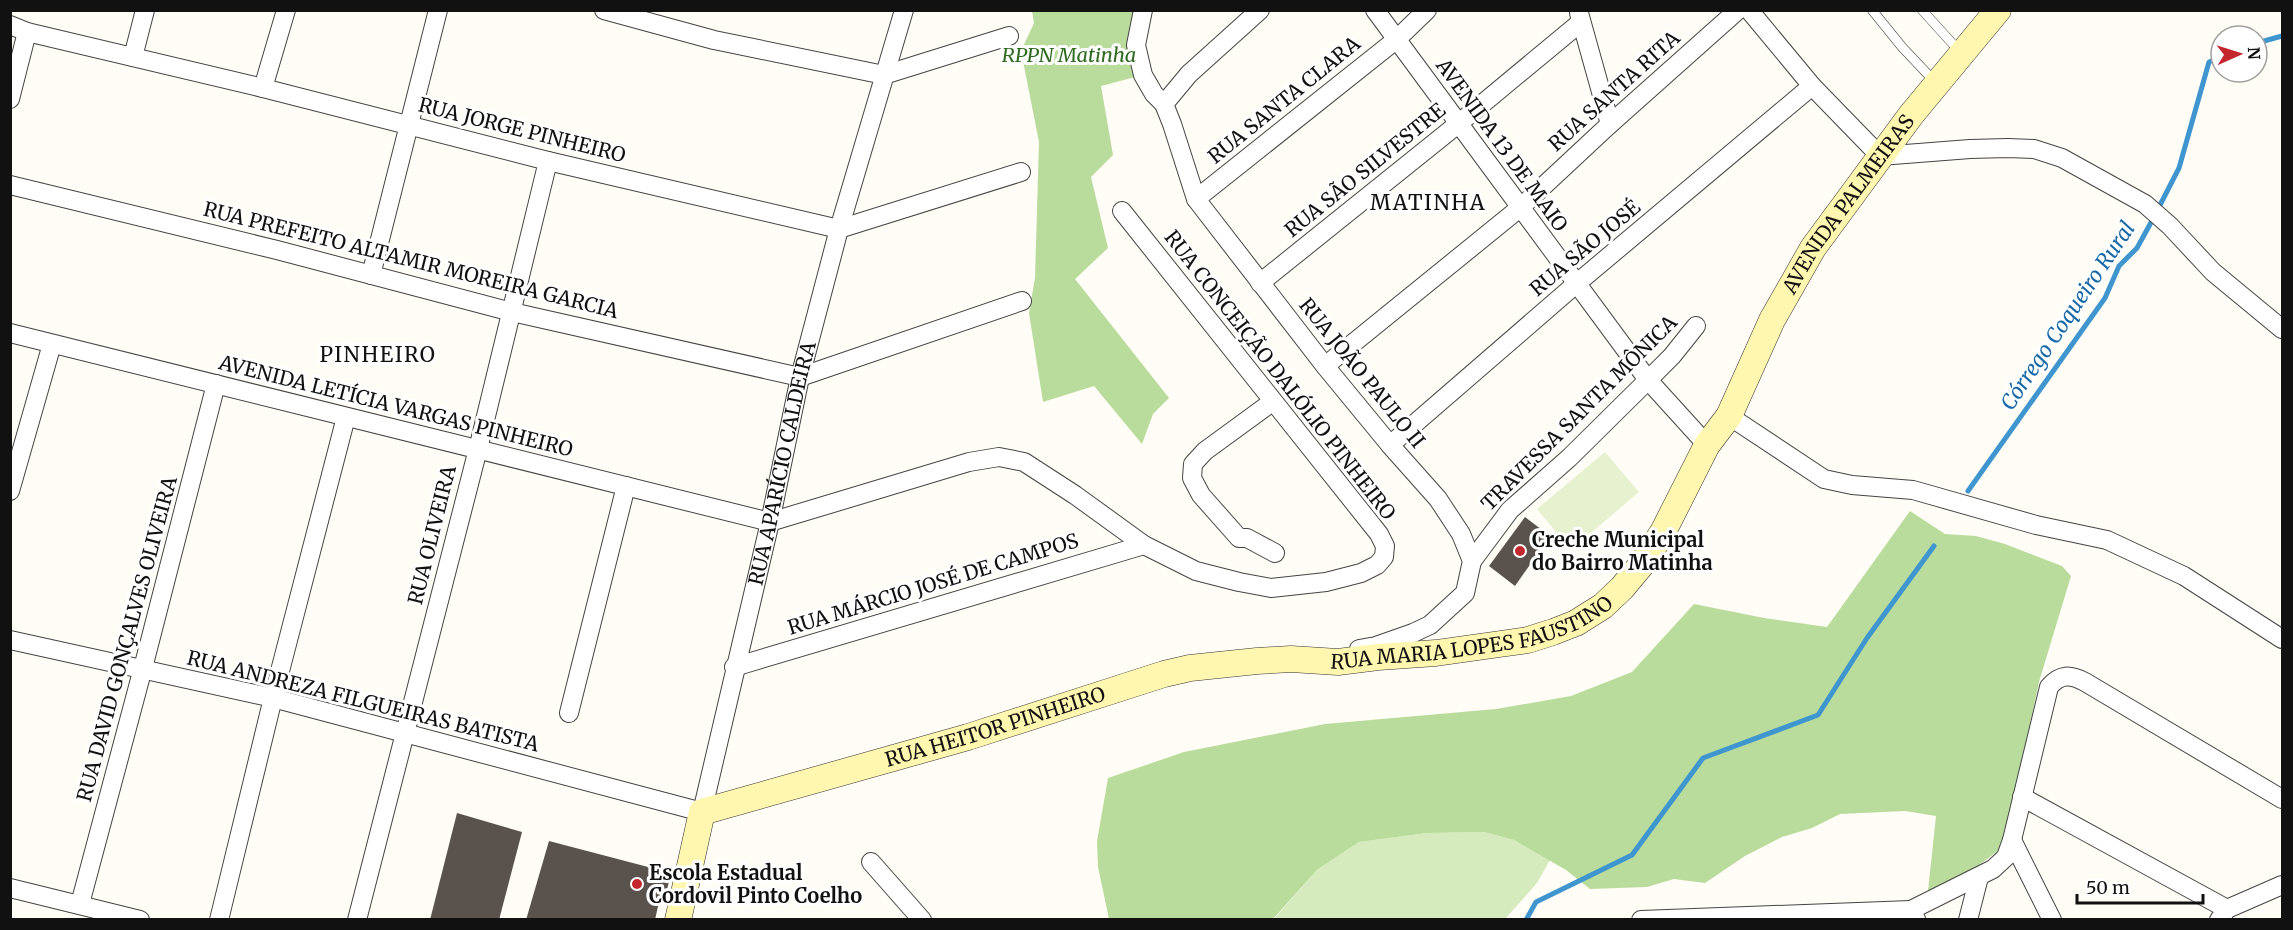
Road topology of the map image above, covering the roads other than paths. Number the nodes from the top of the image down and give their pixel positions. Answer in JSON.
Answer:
{"nodes":[{"id":1,"x":145,"y":10,"type":"edge"},
{"id":2,"x":286,"y":10,"type":"edge"},
{"id":3,"x":438,"y":10,"type":"edge"},
{"id":4,"x":604,"y":10,"type":"edge"},
{"id":5,"x":904,"y":10,"type":"edge"},
{"id":6,"x":1143,"y":10,"type":"edge"},
{"id":7,"x":1260,"y":10,"type":"edge"},
{"id":8,"x":1375,"y":10,"type":"edge"},
{"id":9,"x":1427,"y":10,"type":"edge"},
{"id":10,"x":1738,"y":10,"type":"edge"},
{"id":11,"x":1749,"y":10,"type":"edge"},
{"id":12,"x":1872,"y":10,"type":"edge"},
{"id":13,"x":1922,"y":10,"type":"edge"},
{"id":14,"x":1998,"y":10,"type":"edge"},
{"id":15,"x":1580,"y":16,"type":"edge"},
{"id":16,"x":19,"y":28,"type":"edge"},
{"id":17,"x":1009,"y":36,"type":"dead end"},
{"id":18,"x":1397,"y":39,"type":"junction"},
{"id":19,"x":1962,"y":54,"type":"junction"},
{"id":20,"x":133,"y":57,"type":"junction"},
{"id":21,"x":884,"y":75,"type":"junction"},
{"id":22,"x":1937,"y":84,"type":"junction"},
{"id":23,"x":1812,"y":86,"type":"junction"},
{"id":24,"x":263,"y":88,"type":"junction"},
{"id":25,"x":10,"y":99,"type":"edge"},
{"id":26,"x":1164,"y":104,"type":"junction"},
{"id":27,"x":1458,"y":124,"type":"junction"},
{"id":28,"x":1610,"y":124,"type":"junction"},
{"id":29,"x":408,"y":125,"type":"junction"},
{"id":30,"x":1880,"y":156,"type":"junction"},
{"id":31,"x":548,"y":161,"type":"junction"},
{"id":32,"x":1021,"y":172,"type":"dead end"},
{"id":33,"x":10,"y":185,"type":"edge"},
{"id":34,"x":1196,"y":200,"type":"junction"},
{"id":35,"x":1521,"y":207,"type":"junction"},
{"id":36,"x":1122,"y":211,"type":"dead end"},
{"id":37,"x":839,"y":229,"type":"junction"},
{"id":38,"x":371,"y":275,"type":"junction"},
{"id":39,"x":1260,"y":284,"type":"junction"},
{"id":40,"x":1576,"y":284,"type":"junction"},
{"id":41,"x":1022,"y":301,"type":"dead end"},
{"id":42,"x":512,"y":312,"type":"junction"},
{"id":43,"x":1696,"y":326,"type":"dead end"},
{"id":44,"x":2283,"y":329,"type":"edge"},
{"id":45,"x":10,"y":333,"type":"edge"},
{"id":46,"x":52,"y":344,"type":"junction"},
{"id":47,"x":1325,"y":366,"type":"junction"},
{"id":48,"x":800,"y":377,"type":"junction"},
{"id":49,"x":1648,"y":380,"type":"junction"},
{"id":50,"x":216,"y":384,"type":"junction"},
{"id":51,"x":1272,"y":402,"type":"junction"},
{"id":52,"x":1730,"y":416,"type":"junction"},
{"id":53,"x":346,"y":417,"type":"junction"},
{"id":54,"x":1390,"y":445,"type":"junction"},
{"id":55,"x":1707,"y":445,"type":"junction"},
{"id":56,"x":478,"y":449,"type":"junction"},
{"id":57,"x":626,"y":486,"type":"junction"},
{"id":58,"x":10,"y":491,"type":"edge"},
{"id":59,"x":770,"y":522,"type":"junction"},
{"id":60,"x":1144,"y":545,"type":"junction"},
{"id":61,"x":1275,"y":553,"type":"dead end"},
{"id":62,"x":1472,"y":561,"type":"junction"},
{"id":63,"x":2283,"y":639,"type":"edge"},
{"id":64,"x":10,"y":640,"type":"edge"},
{"id":65,"x":1291,"y":659,"type":"junction"},
{"id":66,"x":734,"y":667,"type":"junction"},
{"id":67,"x":144,"y":668,"type":"junction"},
{"id":68,"x":273,"y":698,"type":"junction"},
{"id":69,"x":569,"y":713,"type":"dead end"},
{"id":70,"x":404,"y":734,"type":"junction"},
{"id":71,"x":2022,"y":797,"type":"junction"},
{"id":72,"x":2283,"y":799,"type":"edge"},
{"id":73,"x":702,"y":812,"type":"junction"},
{"id":74,"x":2012,"y":840,"type":"junction"},
{"id":75,"x":871,"y":862,"type":"dead end"},
{"id":76,"x":1979,"y":877,"type":"junction"},
{"id":77,"x":2283,"y":885,"type":"edge"},
{"id":78,"x":10,"y":888,"type":"edge"},
{"id":79,"x":80,"y":904,"type":"junction"},
{"id":80,"x":2223,"y":914,"type":"edge"},
{"id":81,"x":1913,"y":915,"type":"edge"},
{"id":82,"x":140,"y":920,"type":"edge"},
{"id":83,"x":219,"y":920,"type":"edge"},
{"id":84,"x":357,"y":920,"type":"edge"},
{"id":85,"x":678,"y":920,"type":"edge"},
{"id":86,"x":922,"y":920,"type":"edge"},
{"id":87,"x":1641,"y":920,"type":"edge"},
{"id":88,"x":1968,"y":920,"type":"edge"},
{"id":89,"x":2052,"y":920,"type":"edge"}],
"edges":[{"from":1,"to":20,"type":"street"},
{"from":2,"to":24,"type":"street"},
{"from":3,"to":29,"type":"street"},
{"from":4,"to":21,"type":"street"},
{"from":5,"to":21,"type":"street","name":"RUA APARÍCIO CALDEIRA"},
{"from":6,"to":26,"type":"street","name":"RUA JOÃO PAULO II"},
{"from":7,"to":26,"type":"street"},
{"from":8,"to":18,"type":"street","name":"AVENIDA 13 DE MAIO"},
{"from":9,"to":18,"type":"street","name":"RUA SANTA CLARA"},
{"from":10,"to":28,"type":"street","name":"RUA SANTA RITA"},
{"from":11,"to":23,"type":"street"},
{"from":12,"to":22,"type":"lane"},
{"from":13,"to":19,"type":"lane"},
{"from":14,"to":19,"type":"street","name":"AVENIDA PALMEIRAS"},
{"from":15,"to":27,"type":"street","name":"RUA SÃO SILVESTRE"},
{"from":15,"to":28,"type":"street"},
{"from":16,"to":20,"type":"street","name":"RUA JORGE PINHEIRO"},
{"from":16,"to":25,"type":"street"},
{"from":17,"to":21,"type":"street"},
{"from":18,"to":27,"type":"street","name":"AVENIDA 13 DE MAIO"},
{"from":18,"to":34,"type":"street","name":"RUA SANTA CLARA"},
{"from":19,"to":22,"type":"street","name":"AVENIDA PALMEIRAS"},
{"from":20,"to":24,"type":"street","name":"RUA JORGE PINHEIRO"},
{"from":21,"to":37,"type":"street","name":"RUA APARÍCIO CALDEIRA"},
{"from":22,"to":30,"type":"street","name":"AVENIDA PALMEIRAS"},
{"from":23,"to":30,"type":"street"},
{"from":23,"to":40,"type":"street","name":"RUA SÃO JOSÉ"},
{"from":24,"to":29,"type":"street","name":"RUA JORGE PINHEIRO"},
{"from":26,"to":34,"type":"street","name":"RUA JOÃO PAULO II"},
{"from":27,"to":35,"type":"street","name":"AVENIDA 13 DE MAIO"},
{"from":27,"to":39,"type":"street","name":"RUA SÃO SILVESTRE"},
{"from":28,"to":35,"type":"street","name":"RUA SANTA RITA"},
{"from":29,"to":31,"type":"street","name":"RUA JORGE PINHEIRO"},
{"from":29,"to":38,"type":"street"},
{"from":30,"to":44,"type":"street"},
{"from":30,"to":52,"type":"street","name":"AVENIDA PALMEIRAS"},
{"from":31,"to":37,"type":"street","name":"RUA JORGE PINHEIRO"},
{"from":31,"to":42,"type":"street","name":"RUA OLIVEIRA"},
{"from":32,"to":37,"type":"street"},
{"from":33,"to":38,"type":"street","name":"RUA PREFEITO ALTAMIR MOREIRA GARCIA"},
{"from":34,"to":39,"type":"street","name":"RUA JOÃO PAULO II"},
{"from":35,"to":40,"type":"street","name":"AVENIDA 13 DE MAIO"},
{"from":35,"to":47,"type":"street","name":"RUA SANTA RITA"},
{"from":36,"to":51,"type":"street","name":"RUA CONCEIÇÃO DALÓLIO PINHEIRO"},
{"from":37,"to":48,"type":"street","name":"RUA APARÍCIO CALDEIRA"},
{"from":38,"to":42,"type":"street","name":"RUA PREFEITO ALTAMIR MOREIRA GARCIA"},
{"from":39,"to":47,"type":"street","name":"RUA JOÃO PAULO II"},
{"from":40,"to":49,"type":"street","name":"AVENIDA 13 DE MAIO"},
{"from":40,"to":54,"type":"street","name":"RUA SÃO JOSÉ"},
{"from":41,"to":48,"type":"street"},
{"from":42,"to":48,"type":"street","name":"RUA PREFEITO ALTAMIR MOREIRA GARCIA"},
{"from":42,"to":56,"type":"street","name":"RUA OLIVEIRA"},
{"from":43,"to":49,"type":"street","name":"TRAVESSA SANTA MÔNICA"},
{"from":45,"to":46,"type":"street","name":"AVENIDA LETÍCIA VARGAS PINHEIRO"},
{"from":46,"to":50,"type":"street","name":"AVENIDA LETÍCIA VARGAS PINHEIRO"},
{"from":46,"to":58,"type":"street"},
{"from":47,"to":54,"type":"street","name":"RUA JOÃO PAULO II"},
{"from":48,"to":59,"type":"street","name":"RUA APARÍCIO CALDEIRA"},
{"from":49,"to":55,"type":"street","name":"AVENIDA 13 DE MAIO"},
{"from":49,"to":62,"type":"street","name":"TRAVESSA SANTA MÔNICA"},
{"from":50,"to":53,"type":"street","name":"AVENIDA LETÍCIA VARGAS PINHEIRO"},
{"from":50,"to":67,"type":"street","name":"RUA DAVID GONÇALVES OLIVEIRA"},
{"from":51,"to":60,"type":"street","name":"RUA CONCEIÇÃO DALÓLIO PINHEIRO"},
{"from":51,"to":61,"type":"street"},
{"from":52,"to":55,"type":"street","name":"RUA MARIA LOPES FAUSTINO"},
{"from":52,"to":63,"type":"street"},
{"from":53,"to":56,"type":"street","name":"AVENIDA LETÍCIA VARGAS PINHEIRO"},
{"from":53,"to":68,"type":"street"},
{"from":54,"to":62,"type":"street","name":"RUA JOÃO PAULO II"},
{"from":55,"to":65,"type":"street","name":"RUA MARIA LOPES FAUSTINO"},
{"from":56,"to":57,"type":"street","name":"AVENIDA LETÍCIA VARGAS PINHEIRO"},
{"from":56,"to":70,"type":"street","name":"RUA OLIVEIRA"},
{"from":57,"to":59,"type":"street","name":"AVENIDA LETÍCIA VARGAS PINHEIRO"},
{"from":57,"to":69,"type":"street"},
{"from":59,"to":60,"type":"street","name":"RUA CONCEIÇÃO DALÓLIO PINHEIRO"},
{"from":59,"to":66,"type":"street","name":"RUA APARÍCIO CALDEIRA"},
{"from":60,"to":66,"type":"street","name":"RUA MÁRCIO JOSÉ DE CAMPOS"},
{"from":62,"to":65,"type":"street"},
{"from":64,"to":67,"type":"street","name":"RUA ANDREZA FILGUEIRAS BATISTA"},
{"from":65,"to":73,"type":"street","name":"RUA HEITOR PINHEIRO"},
{"from":66,"to":73,"type":"street","name":"RUA APARÍCIO CALDEIRA"},
{"from":67,"to":68,"type":"street","name":"RUA ANDREZA FILGUEIRAS BATISTA"},
{"from":67,"to":79,"type":"street","name":"RUA DAVID GONÇALVES OLIVEIRA"},
{"from":68,"to":70,"type":"street","name":"RUA ANDREZA FILGUEIRAS BATISTA"},
{"from":68,"to":83,"type":"street"},
{"from":70,"to":73,"type":"street","name":"RUA ANDREZA FILGUEIRAS BATISTA"},
{"from":70,"to":84,"type":"street","name":"RUA OLIVEIRA"},
{"from":71,"to":72,"type":"street"},
{"from":71,"to":74,"type":"street"},
{"from":71,"to":80,"type":"street"},
{"from":73,"to":85,"type":"street","name":"RUA APARÍCIO CALDEIRA"},
{"from":74,"to":76,"type":"street"},
{"from":74,"to":89,"type":"street"},
{"from":75,"to":86,"type":"street"},
{"from":76,"to":81,"type":"street"},
{"from":76,"to":88,"type":"street"},
{"from":77,"to":80,"type":"street"},
{"from":78,"to":79,"type":"street"},
{"from":79,"to":82,"type":"street"},
{"from":81,"to":87,"type":"street"}]}
